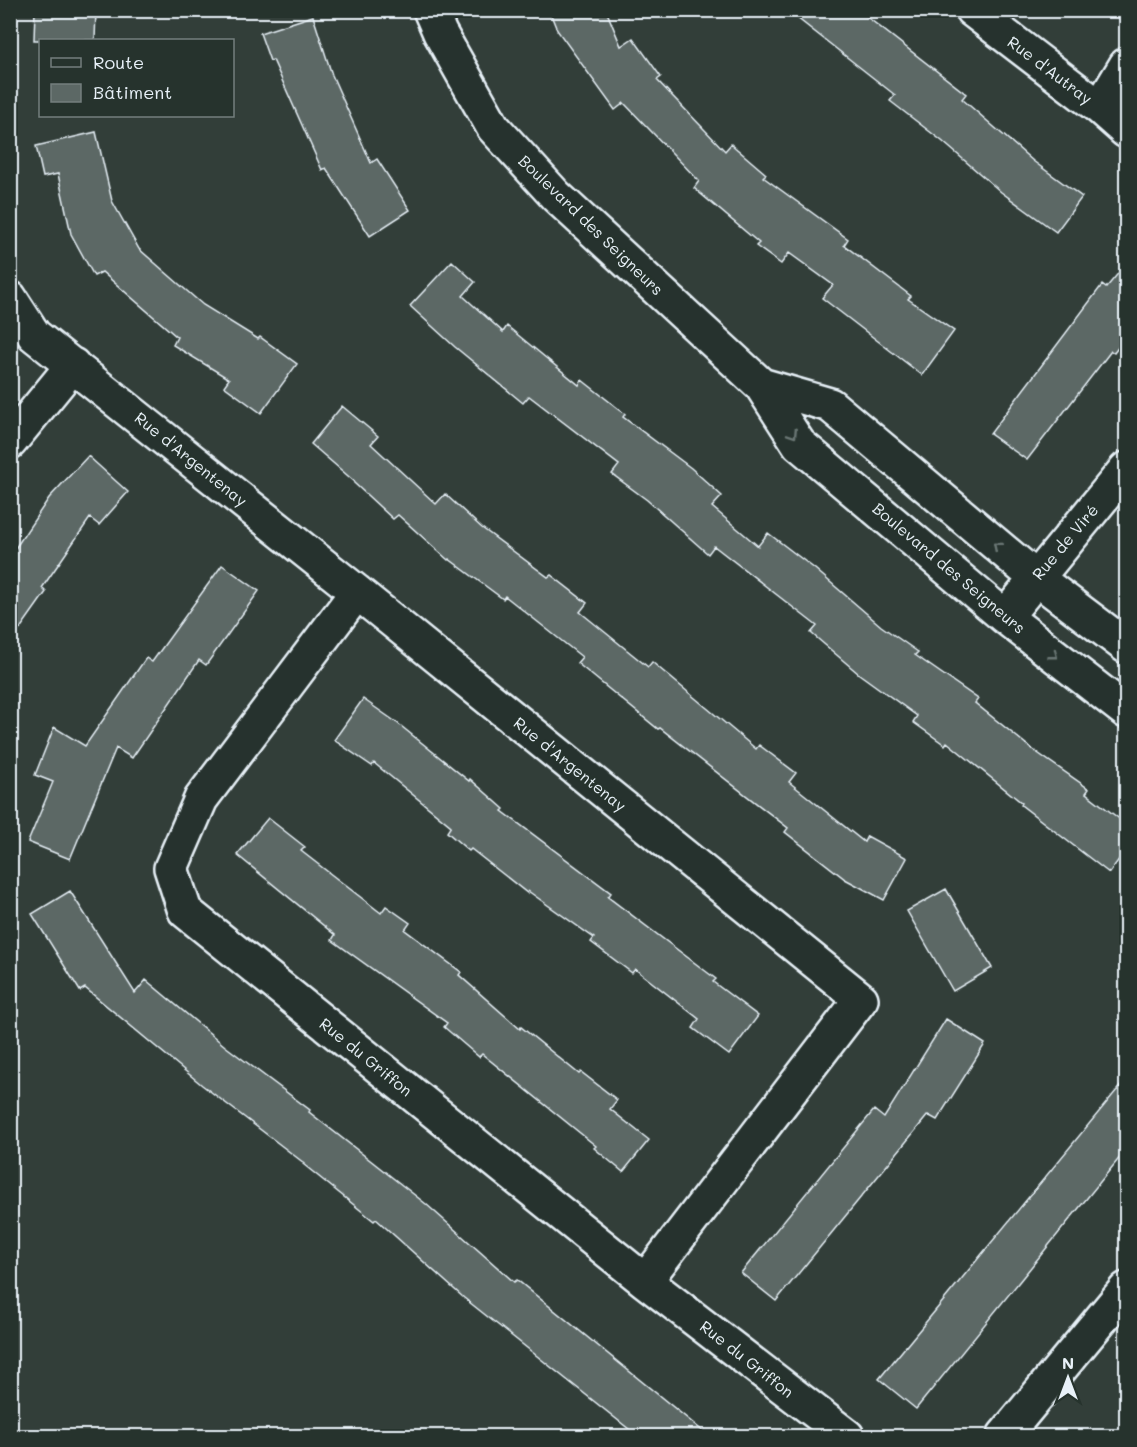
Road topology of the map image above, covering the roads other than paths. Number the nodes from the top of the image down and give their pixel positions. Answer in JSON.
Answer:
{"nodes":[{"id":1,"x":430,"y":10,"type":"edge"},
{"id":2,"x":972,"y":10,"type":"edge"},
{"id":3,"x":1126,"y":65,"type":"edge"},
{"id":4,"x":1100,"y":108,"type":"junction"},
{"id":5,"x":1126,"y":131,"type":"edge"},
{"id":6,"x":10,"y":298,"type":"edge"},
{"id":7,"x":73,"y":365,"type":"junction"},
{"id":8,"x":761,"y":385,"type":"junction"},
{"id":9,"x":10,"y":442,"type":"edge"},
{"id":10,"x":1126,"y":469,"type":"edge"},
{"id":11,"x":1036,"y":578,"type":"junction"},
{"id":12,"x":357,"y":592,"type":"junction"},
{"id":13,"x":1005,"y":617,"type":"junction"},
{"id":14,"x":1126,"y":646,"type":"edge"},
{"id":15,"x":1126,"y":711,"type":"edge"},
{"id":16,"x":645,"y":1281,"type":"junction"},
{"id":17,"x":1126,"y":1289,"type":"edge"},
{"id":18,"x":847,"y":1437,"type":"edge"},
{"id":19,"x":1004,"y":1437,"type":"edge"}],
"edges":[{"from":1,"to":8,"type":"street","name":"Boulevard des Seigneurs"},
{"from":2,"to":4,"type":"street","name":"Rue d'Autray"},
{"from":3,"to":4,"type":"street"},
{"from":4,"to":5,"type":"street","name":"Rue d'Autray"},
{"from":6,"to":7,"type":"street","name":"Rue d'Argentenay"},
{"from":7,"to":9,"type":"street"},
{"from":7,"to":12,"type":"street","name":"Rue d'Argentenay"},
{"from":11,"to":8,"type":"street","name":"Boulevard des Seigneurs","one_way":true},
{"from":8,"to":13,"type":"street","name":"Boulevard des Seigneurs","one_way":true},
{"from":10,"to":11,"type":"street","name":"Rue de Viré"},
{"from":11,"to":13,"type":"street","name":"Rue de Viré"},
{"from":11,"to":14,"type":"street","name":"Boulevard des Seigneurs"},
{"from":12,"to":16,"type":"street","name":"Rue du Griffon"},
{"from":12,"to":16,"type":"street","name":"Rue d'Argentenay"},
{"from":13,"to":15,"type":"street","name":"Boulevard des Seigneurs","one_way":true},
{"from":16,"to":18,"type":"street","name":"Rue du Griffon"},
{"from":17,"to":19,"type":"street"}]}
